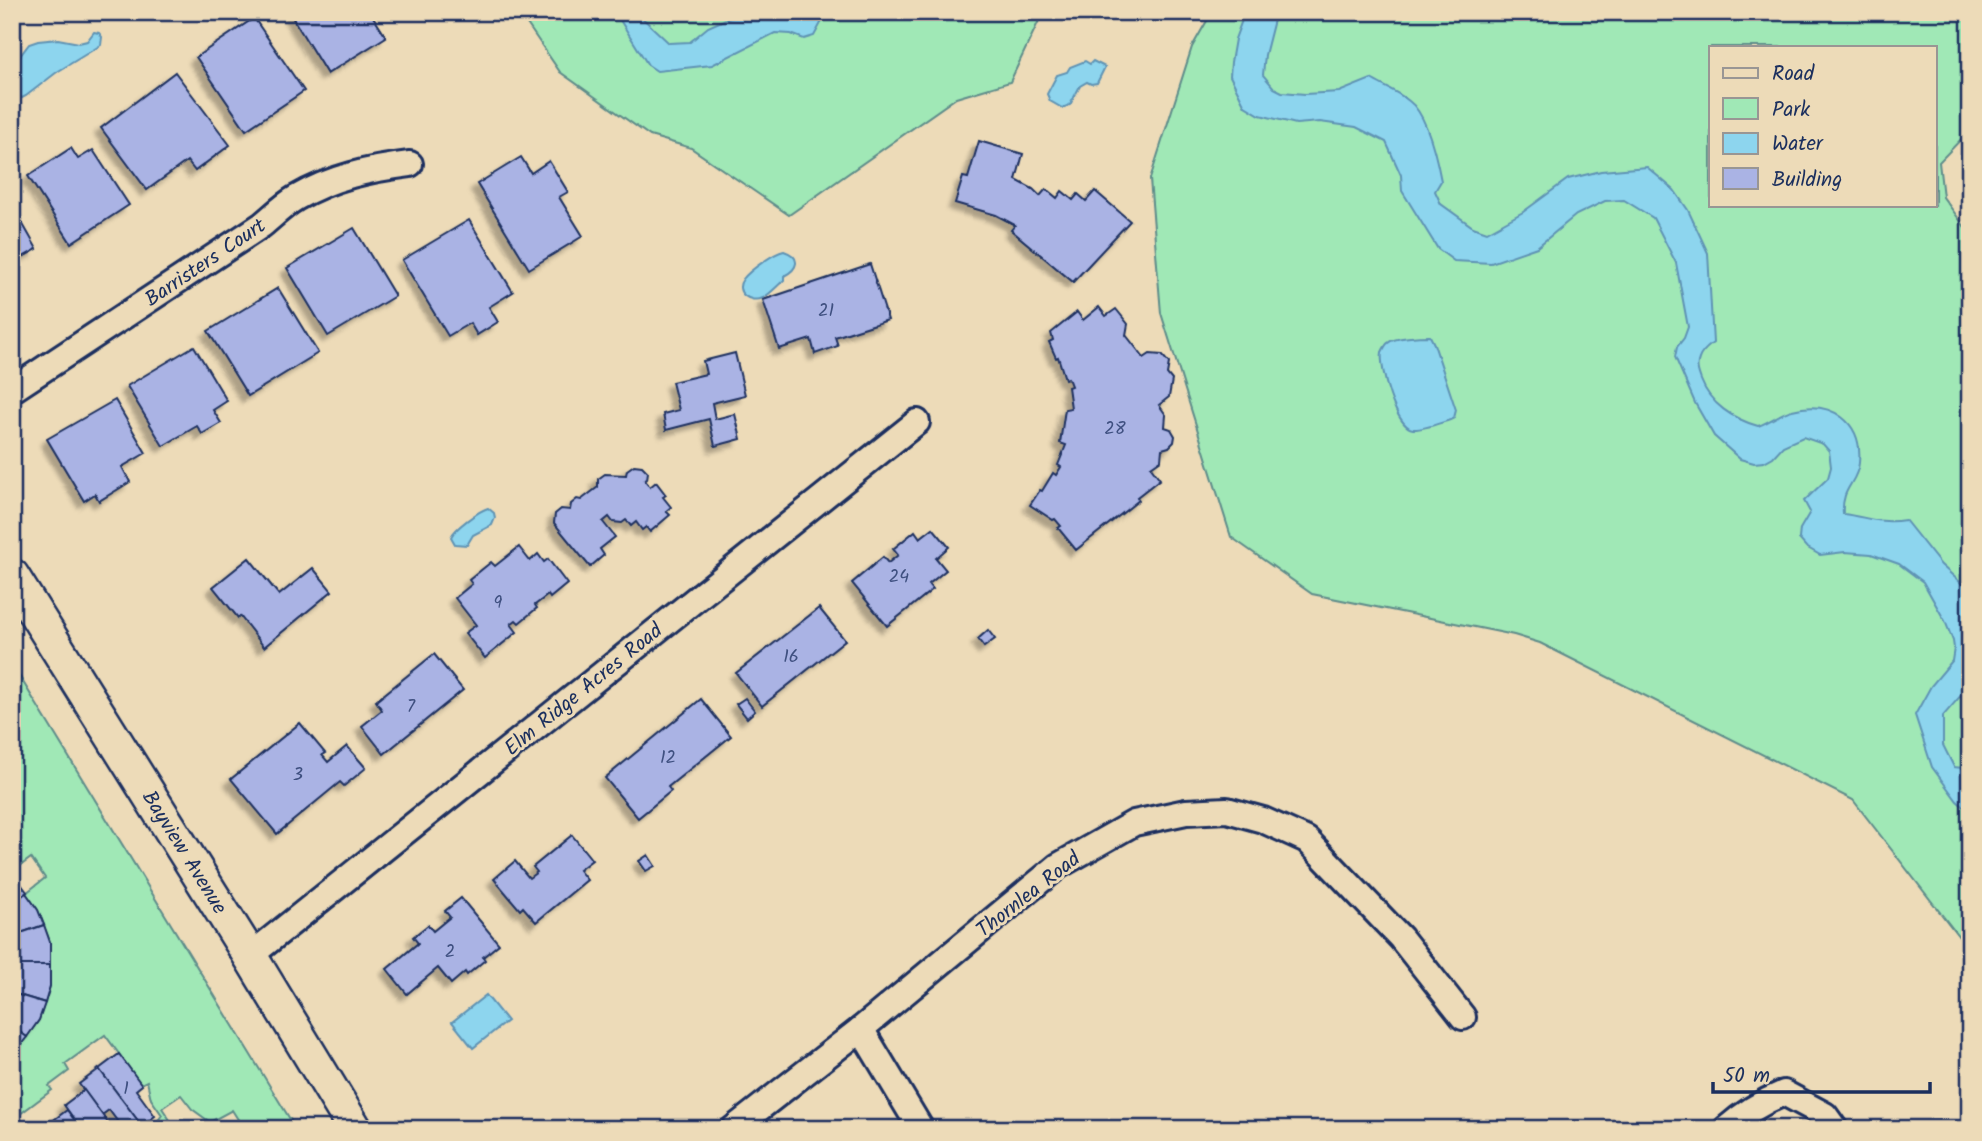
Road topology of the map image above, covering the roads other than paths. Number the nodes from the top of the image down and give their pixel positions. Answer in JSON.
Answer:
{"nodes":[{"id":1,"x":410,"y":164,"type":"dead end"},
{"id":2,"x":12,"y":390,"type":"edge"},
{"id":3,"x":917,"y":422,"type":"dead end"},
{"id":4,"x":12,"y":576,"type":"edge"},
{"id":5,"x":250,"y":956,"type":"junction"},
{"id":6,"x":1463,"y":1017,"type":"dead end"},
{"id":7,"x":861,"y":1029,"type":"junction"},
{"id":8,"x":355,"y":1129,"type":"edge"},
{"id":9,"x":733,"y":1129,"type":"edge"},
{"id":10,"x":921,"y":1129,"type":"edge"},
{"id":11,"x":1726,"y":1129,"type":"edge"},
{"id":12,"x":1835,"y":1129,"type":"edge"}],
"edges":[{"from":1,"to":2,"type":"street","name":"Barristers Court"},
{"from":3,"to":5,"type":"street","name":"Elm Ridge Acres Road"},
{"from":4,"to":5,"type":"main road","name":"Bayview Avenue"},
{"from":5,"to":8,"type":"main road","name":"Bayview Avenue"},
{"from":6,"to":7,"type":"street","name":"Thornlea Road"},
{"from":7,"to":9,"type":"street","name":"Thornlea Road"},
{"from":7,"to":10,"type":"street"},
{"from":11,"to":12,"type":"street"}]}
